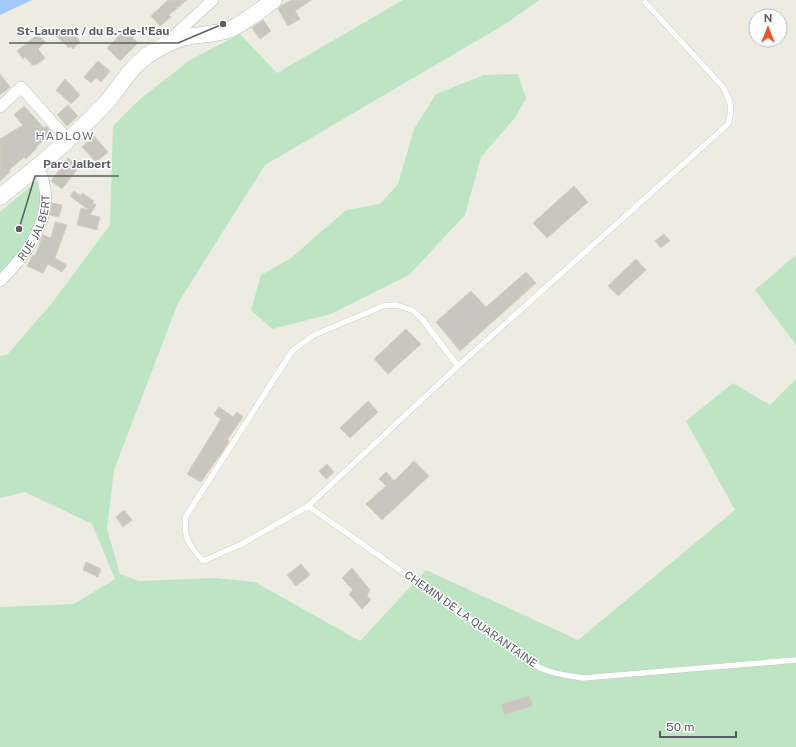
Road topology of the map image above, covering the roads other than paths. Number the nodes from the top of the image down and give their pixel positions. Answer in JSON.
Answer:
{"nodes":[{"id":1,"x":213,"y":0,"type":"edge"},
{"id":2,"x":274,"y":0,"type":"edge"},
{"id":3,"x":645,"y":2,"type":"dead end"},
{"id":4,"x":166,"y":44,"type":"junction"},
{"id":5,"x":0,"y":107,"type":"edge"},
{"id":6,"x":68,"y":140,"type":"junction"},
{"id":7,"x":37,"y":166,"type":"junction"},
{"id":8,"x":0,"y":197,"type":"edge"},
{"id":9,"x":0,"y":281,"type":"edge"},
{"id":10,"x":458,"y":366,"type":"junction"},
{"id":11,"x":308,"y":506,"type":"junction"},
{"id":12,"x":796,"y":660,"type":"edge"}],
"edges":[{"from":1,"to":4,"type":"street"},
{"from":2,"to":4,"type":"street"},
{"from":3,"to":10,"type":"lane"},
{"from":4,"to":6,"type":"street"},
{"from":5,"to":6,"type":"street"},
{"from":6,"to":7,"type":"street"},
{"from":7,"to":8,"type":"street"},
{"from":7,"to":9,"type":"street","name":"RUE JALBERT"},
{"from":10,"to":11,"type":"lane"},
{"from":10,"to":11,"type":"lane"},
{"from":11,"to":12,"type":"lane","name":"CHEMIN DE LA QUARANTAINE"}]}
